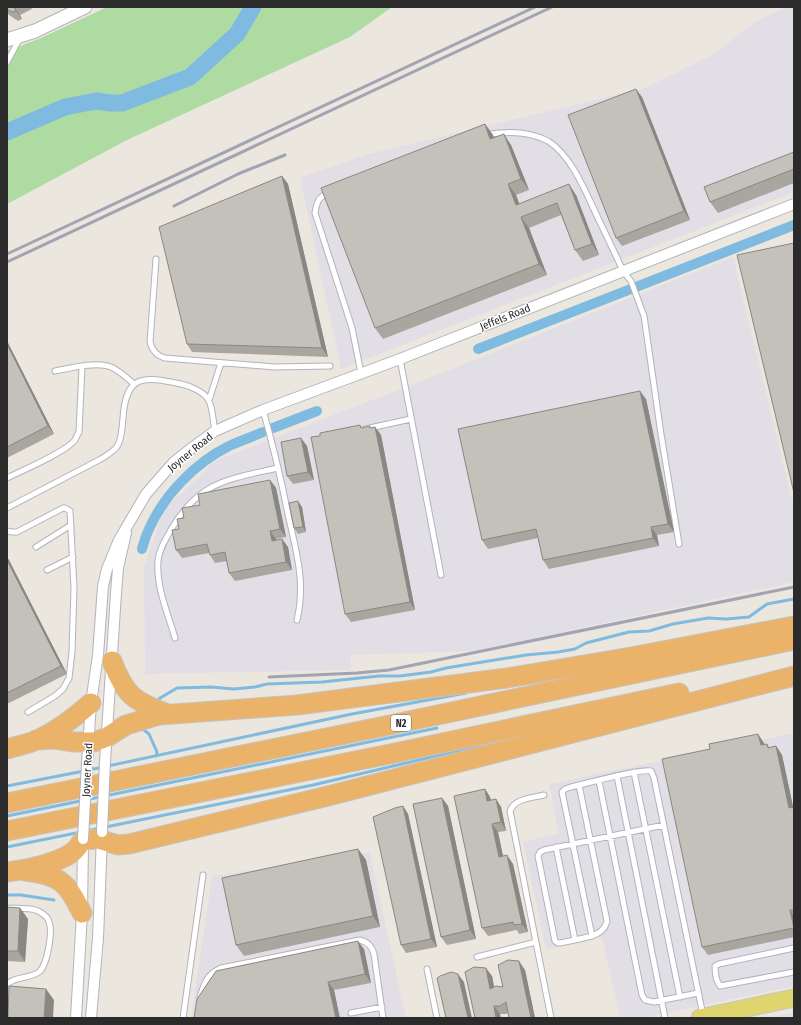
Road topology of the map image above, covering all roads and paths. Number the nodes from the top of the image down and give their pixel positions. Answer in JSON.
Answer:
{"nodes":[{"id":1,"x":85,"y":7,"type":"edge"},
{"id":2,"x":22,"y":35,"type":"junction"},
{"id":3,"x":7,"y":40,"type":"edge"},
{"id":4,"x":7,"y":62,"type":"edge"},
{"id":5,"x":477,"y":137,"type":"edge"},
{"id":6,"x":333,"y":191,"type":"edge"},
{"id":7,"x":794,"y":204,"type":"edge"},
{"id":8,"x":156,"y":258,"type":"dead end"},
{"id":9,"x":623,"y":271,"type":"junction"},
{"id":10,"x":400,"y":359,"type":"junction"},
{"id":11,"x":221,"y":363,"type":"junction"},
{"id":12,"x":330,"y":366,"type":"dead end"},
{"id":13,"x":82,"y":367,"type":"junction"},
{"id":14,"x":55,"y":370,"type":"dead end"},
{"id":15,"x":361,"y":373,"type":"junction"},
{"id":16,"x":134,"y":384,"type":"junction"},
{"id":17,"x":209,"y":400,"type":"junction"},
{"id":18,"x":263,"y":410,"type":"junction"},
{"id":19,"x":411,"y":419,"type":"junction"},
{"id":20,"x":360,"y":430,"type":"edge"},
{"id":21,"x":215,"y":431,"type":"junction"},
{"id":22,"x":278,"y":468,"type":"junction"},
{"id":23,"x":7,"y":478,"type":"edge"},
{"id":24,"x":7,"y":508,"type":"edge"},
{"id":25,"x":71,"y":525,"type":"junction"},
{"id":26,"x":127,"y":527,"type":"junction"},
{"id":27,"x":7,"y":531,"type":"edge"},
{"id":28,"x":680,"y":544,"type":"dead end"},
{"id":29,"x":36,"y":546,"type":"dead end"},
{"id":30,"x":73,"y":557,"type":"junction"},
{"id":31,"x":47,"y":570,"type":"dead end"},
{"id":32,"x":441,"y":575,"type":"dead end"},
{"id":33,"x":297,"y":620,"type":"dead end"},
{"id":34,"x":794,"y":626,"type":"edge"},
{"id":35,"x":175,"y":638,"type":"dead end"},
{"id":36,"x":794,"y":640,"type":"edge"},
{"id":37,"x":112,"y":661,"type":"junction"},
{"id":38,"x":794,"y":669,"type":"edge"},
{"id":39,"x":794,"y":676,"type":"edge"},
{"id":40,"x":91,"y":703,"type":"junction"},
{"id":41,"x":28,"y":712,"type":"dead end"},
{"id":42,"x":168,"y":714,"type":"junction"},
{"id":43,"x":107,"y":737,"type":"junction"},
{"id":44,"x":36,"y":740,"type":"junction"},
{"id":45,"x":88,"y":742,"type":"junction"},
{"id":46,"x":7,"y":749,"type":"edge"},
{"id":47,"x":634,"y":772,"type":"junction"},
{"id":48,"x":617,"y":776,"type":"junction"},
{"id":49,"x":599,"y":781,"type":"junction"},
{"id":50,"x":579,"y":785,"type":"junction"},
{"id":51,"x":544,"y":796,"type":"dead end"},
{"id":52,"x":7,"y":802,"type":"edge"},
{"id":53,"x":664,"y":825,"type":"junction"},
{"id":54,"x":646,"y":829,"type":"junction"},
{"id":55,"x":7,"y":831,"type":"edge"},
{"id":56,"x":628,"y":832,"type":"junction"},
{"id":57,"x":610,"y":836,"type":"junction"},
{"id":58,"x":93,"y":837,"type":"junction"},
{"id":59,"x":590,"y":840,"type":"junction"},
{"id":60,"x":573,"y":844,"type":"junction"},
{"id":61,"x":556,"y":848,"type":"junction"},
{"id":62,"x":14,"y":871,"type":"edge"},
{"id":63,"x":202,"y":874,"type":"dead end"},
{"id":64,"x":7,"y":908,"type":"edge"},
{"id":65,"x":82,"y":913,"type":"junction"},
{"id":66,"x":592,"y":936,"type":"junction"},
{"id":67,"x":575,"y":940,"type":"junction"},
{"id":68,"x":536,"y":942,"type":"junction"},
{"id":69,"x":794,"y":948,"type":"edge"},
{"id":70,"x":478,"y":957,"type":"dead end"},
{"id":71,"x":427,"y":969,"type":"dead end"},
{"id":72,"x":794,"y":972,"type":"edge"},
{"id":73,"x":7,"y":984,"type":"edge"},
{"id":74,"x":698,"y":993,"type":"junction"},
{"id":75,"x":680,"y":997,"type":"junction"},
{"id":76,"x":794,"y":998,"type":"edge"},
{"id":77,"x":662,"y":1001,"type":"junction"},
{"id":78,"x":199,"y":1004,"type":"edge"},
{"id":79,"x":382,"y":1007,"type":"junction"},
{"id":80,"x":351,"y":1013,"type":"dead end"},
{"id":81,"x":76,"y":1018,"type":"edge"},
{"id":82,"x":91,"y":1018,"type":"edge"},
{"id":83,"x":183,"y":1018,"type":"edge"},
{"id":84,"x":383,"y":1018,"type":"edge"},
{"id":85,"x":437,"y":1018,"type":"edge"},
{"id":86,"x":551,"y":1018,"type":"edge"},
{"id":87,"x":665,"y":1018,"type":"edge"},
{"id":88,"x":702,"y":1018,"type":"edge"}],
"edges":[{"from":1,"to":2,"type":"street"},
{"from":2,"to":3,"type":"street"},
{"from":2,"to":4,"type":"lane"},
{"from":5,"to":9,"type":"lane"},
{"from":6,"to":15,"type":"lane"},
{"from":7,"to":9,"type":"street","name":"Jeffels Road"},
{"from":8,"to":11,"type":"lane"},
{"from":9,"to":10,"type":"street","name":"Jeffels Road"},
{"from":9,"to":28,"type":"lane"},
{"from":10,"to":15,"type":"street","name":"Jeffels Road"},
{"from":10,"to":19,"type":"lane"},
{"from":11,"to":12,"type":"lane"},
{"from":11,"to":17,"type":"lane"},
{"from":13,"to":14,"type":"lane"},
{"from":13,"to":16,"type":"lane"},
{"from":13,"to":23,"type":"lane"},
{"from":15,"to":18,"type":"street","name":"Jeffels Road"},
{"from":16,"to":17,"type":"lane"},
{"from":16,"to":24,"type":"lane"},
{"from":17,"to":21,"type":"lane","name":"Joyner Road"},
{"from":18,"to":21,"type":"street","name":"Jeffels Road"},
{"from":18,"to":22,"type":"lane"},
{"from":19,"to":20,"type":"lane"},
{"from":19,"to":32,"type":"lane"},
{"from":21,"to":26,"type":"street","name":"Joyner Road"},
{"from":22,"to":33,"type":"lane"},
{"from":22,"to":35,"type":"lane"},
{"from":25,"to":27,"type":"lane"},
{"from":25,"to":29,"type":"lane"},
{"from":25,"to":30,"type":"lane"},
{"from":26,"to":37,"type":"street","name":"Joyner Road"},
{"from":26,"to":40,"type":"street","name":"Joyner Road"},
{"from":30,"to":31,"type":"lane"},
{"from":30,"to":41,"type":"lane"},
{"from":34,"to":42,"type":"highway"},
{"from":36,"to":52,"type":"highway","number":"N2"},
{"from":37,"to":42,"type":"highway"},
{"from":37,"to":43,"type":"street","name":"Joyner Road"},
{"from":38,"to":55,"type":"highway"},
{"from":39,"to":58,"type":"highway"},
{"from":40,"to":44,"type":"highway"},
{"from":40,"to":45,"type":"street","name":"Joyner Road"},
{"from":42,"to":43,"type":"highway"},
{"from":43,"to":45,"type":"highway"},
{"from":43,"to":58,"type":"street","name":"Joyner Road","bridge":true},
{"from":44,"to":45,"type":"highway"},
{"from":44,"to":46,"type":"highway"},
{"from":45,"to":58,"type":"street","name":"Joyner Road","bridge":true},
{"from":47,"to":48,"type":"lane"},
{"from":47,"to":53,"type":"lane"},
{"from":47,"to":54,"type":"lane"},
{"from":48,"to":49,"type":"lane"},
{"from":48,"to":56,"type":"lane"},
{"from":49,"to":50,"type":"lane"},
{"from":49,"to":57,"type":"lane"},
{"from":50,"to":59,"type":"lane"},
{"from":50,"to":60,"type":"lane"},
{"from":51,"to":68,"type":"lane"},
{"from":53,"to":54,"type":"lane"},
{"from":53,"to":74,"type":"lane"},
{"from":54,"to":56,"type":"lane"},
{"from":54,"to":75,"type":"lane"},
{"from":56,"to":57,"type":"lane"},
{"from":56,"to":77,"type":"lane"},
{"from":57,"to":59,"type":"lane"},
{"from":57,"to":77,"type":"lane"},
{"from":58,"to":62,"type":"highway"},
{"from":58,"to":65,"type":"street","name":"Joyner Road"},
{"from":58,"to":82,"type":"street","name":"Joyner Road"},
{"from":59,"to":60,"type":"lane"},
{"from":59,"to":66,"type":"lane"},
{"from":60,"to":61,"type":"lane"},
{"from":60,"to":66,"type":"lane"},
{"from":61,"to":67,"type":"lane"},
{"from":61,"to":67,"type":"lane"},
{"from":62,"to":65,"type":"highway"},
{"from":63,"to":83,"type":"lane"},
{"from":64,"to":73,"type":"lane"},
{"from":65,"to":81,"type":"street","name":"Joyner Road"},
{"from":66,"to":67,"type":"lane"},
{"from":68,"to":70,"type":"lane"},
{"from":68,"to":86,"type":"lane"},
{"from":69,"to":72,"type":"lane"},
{"from":71,"to":85,"type":"lane"},
{"from":74,"to":75,"type":"lane"},
{"from":74,"to":88,"type":"lane"},
{"from":75,"to":77,"type":"lane"},
{"from":76,"to":88,"type":"main road"},
{"from":77,"to":87,"type":"lane"},
{"from":78,"to":79,"type":"lane"},
{"from":79,"to":80,"type":"lane"},
{"from":79,"to":84,"type":"lane"}]}
